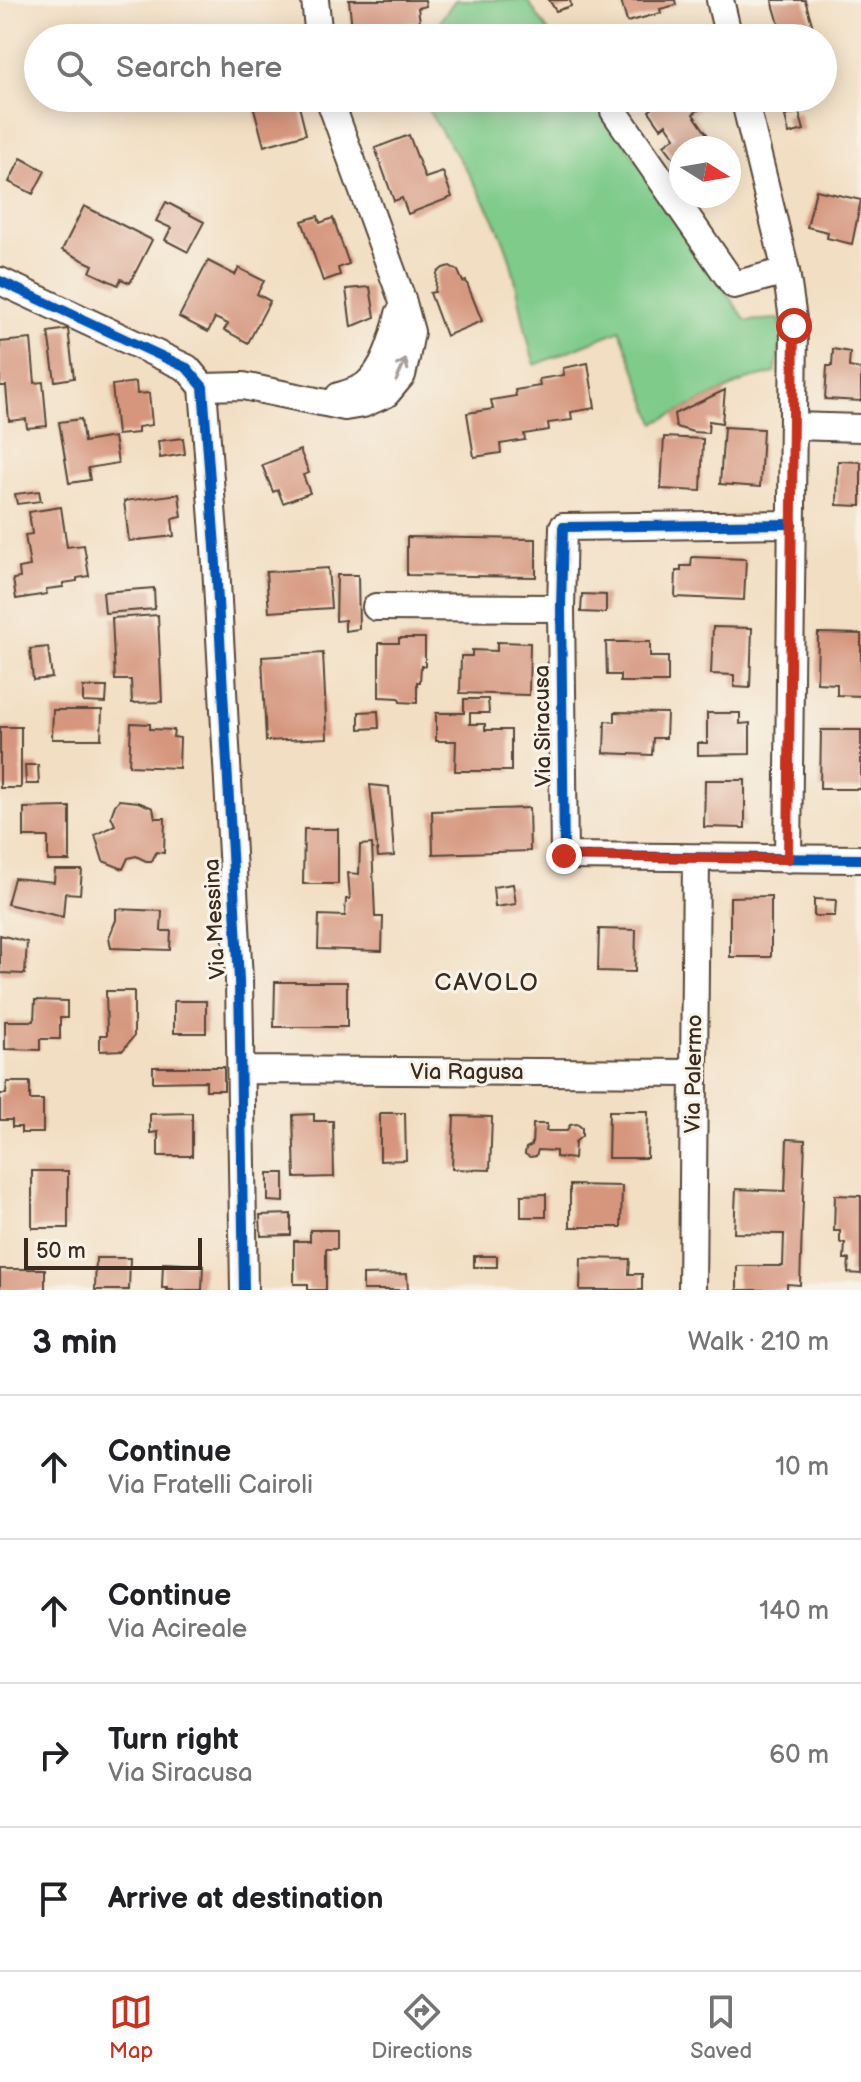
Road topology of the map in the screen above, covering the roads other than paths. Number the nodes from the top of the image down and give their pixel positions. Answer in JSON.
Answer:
{"nodes":[{"id":1,"x":315,"y":0,"type":"edge"},
{"id":2,"x":720,"y":0,"type":"edge"},
{"id":3,"x":318,"y":24,"type":"edge"},
{"id":4,"x":726,"y":24,"type":"edge"},
{"id":5,"x":334,"y":112,"type":"edge"},
{"id":6,"x":615,"y":112,"type":"edge"},
{"id":7,"x":747,"y":112,"type":"edge"},
{"id":8,"x":786,"y":271,"type":"junction"},
{"id":9,"x":0,"y":281,"type":"edge"},
{"id":10,"x":203,"y":387,"type":"junction"},
{"id":11,"x":793,"y":426,"type":"junction"},
{"id":12,"x":861,"y":428,"type":"edge"},
{"id":13,"x":792,"y":524,"type":"junction"},
{"id":14,"x":376,"y":607,"type":"dead end"},
{"id":15,"x":561,"y":608,"type":"junction"},
{"id":16,"x":696,"y":859,"type":"junction"},
{"id":17,"x":788,"y":859,"type":"junction"},
{"id":18,"x":861,"y":859,"type":"edge"},
{"id":19,"x":241,"y":1070,"type":"junction"},
{"id":20,"x":694,"y":1073,"type":"junction"},
{"id":21,"x":244,"y":1290,"type":"edge"},
{"id":22,"x":692,"y":1290,"type":"edge"}],
"edges":[{"from":1,"to":3,"type":"street"},
{"from":2,"to":4,"type":"street"},
{"from":5,"to":10,"type":"street"},
{"from":6,"to":8,"type":"street"},
{"from":7,"to":8,"type":"street"},
{"from":8,"to":11,"type":"street"},
{"from":9,"to":10,"type":"street"},
{"from":10,"to":19,"type":"street","name":"Via Messina"},
{"from":11,"to":12,"type":"street"},
{"from":11,"to":13,"type":"street"},
{"from":13,"to":15,"type":"street","name":"Via Siracusa"},
{"from":13,"to":17,"type":"street"},
{"from":14,"to":15,"type":"street"},
{"from":15,"to":16,"type":"street","name":"Via Siracusa"},
{"from":16,"to":17,"type":"street","name":"Via Siracusa"},
{"from":16,"to":20,"type":"street","name":"Via Palermo"},
{"from":17,"to":18,"type":"street","name":"Via Siracusa"},
{"from":19,"to":20,"type":"street","name":"Via Ragusa"},
{"from":19,"to":21,"type":"street","name":"Via Messina"},
{"from":20,"to":22,"type":"street","name":"Via Palermo"}]}
